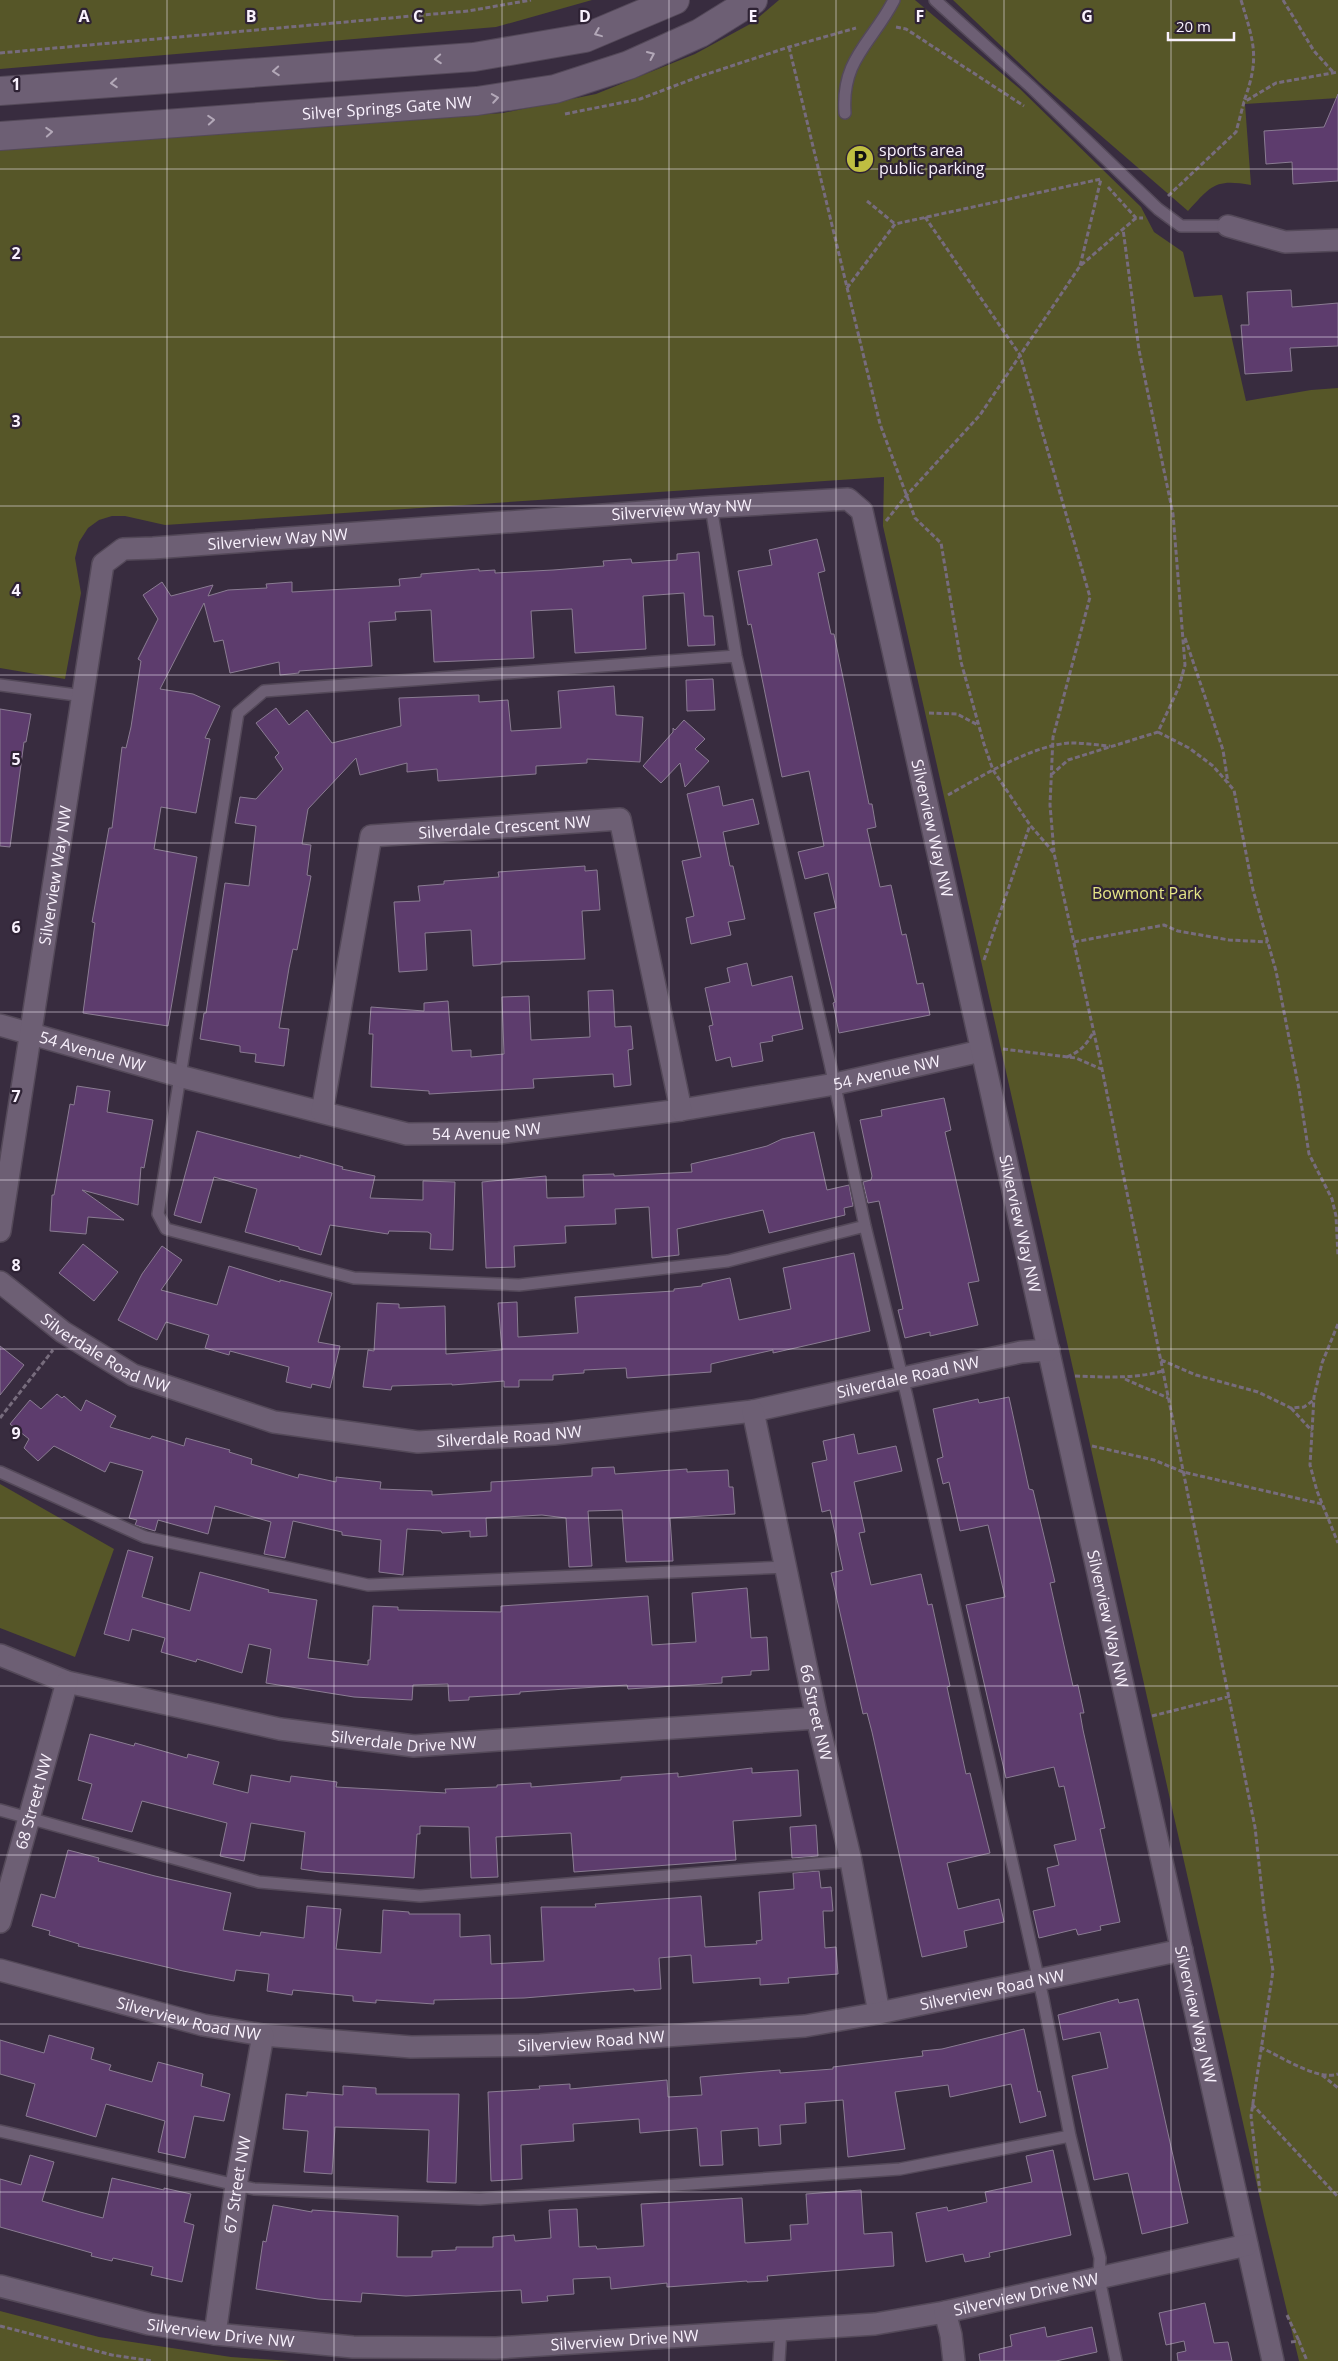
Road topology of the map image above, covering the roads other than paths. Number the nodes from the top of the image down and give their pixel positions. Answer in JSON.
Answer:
{"nodes":[{"id":1,"x":674,"y":0,"type":"edge"},
{"id":2,"x":754,"y":0,"type":"edge"},
{"id":3,"x":894,"y":0,"type":"edge"},
{"id":4,"x":935,"y":0,"type":"edge"},
{"id":5,"x":0,"y":91,"type":"edge"},
{"id":6,"x":845,"y":113,"type":"dead end"},
{"id":7,"x":0,"y":136,"type":"edge"},
{"id":8,"x":1228,"y":226,"type":"joint"},
{"id":9,"x":1338,"y":240,"type":"edge"},
{"id":10,"x":711,"y":507,"type":"junction"},
{"id":11,"x":736,"y":656,"type":"junction"},
{"id":12,"x":0,"y":685,"type":"edge"},
{"id":13,"x":84,"y":696,"type":"junction"},
{"id":14,"x":0,"y":1025,"type":"edge"},
{"id":15,"x":32,"y":1035,"type":"junction"},
{"id":16,"x":981,"y":1049,"type":"junction"},
{"id":17,"x":179,"y":1076,"type":"junction"},
{"id":18,"x":835,"y":1084,"type":"junction"},
{"id":19,"x":681,"y":1110,"type":"junction"},
{"id":20,"x":322,"y":1112,"type":"junction"},
{"id":21,"x":865,"y":1226,"type":"junction"},
{"id":22,"x":0,"y":1231,"type":"edge"},
{"id":23,"x":0,"y":1282,"type":"edge"},
{"id":24,"x":1049,"y":1350,"type":"junction"},
{"id":25,"x":902,"y":1380,"type":"junction"},
{"id":26,"x":753,"y":1411,"type":"junction"},
{"id":27,"x":0,"y":1472,"type":"edge"},
{"id":28,"x":787,"y":1567,"type":"junction"},
{"id":29,"x":0,"y":1655,"type":"edge"},
{"id":30,"x":67,"y":1682,"type":"junction"},
{"id":31,"x":817,"y":1718,"type":"junction"},
{"id":32,"x":0,"y":1810,"type":"edge"},
{"id":33,"x":28,"y":1818,"type":"junction"},
{"id":34,"x":851,"y":1861,"type":"junction"},
{"id":35,"x":0,"y":1922,"type":"edge"},
{"id":36,"x":1182,"y":1950,"type":"junction"},
{"id":37,"x":0,"y":1970,"type":"edge"},
{"id":38,"x":1038,"y":1980,"type":"junction"},
{"id":39,"x":879,"y":2013,"type":"junction"},
{"id":40,"x":263,"y":2035,"type":"junction"},
{"id":41,"x":0,"y":2131,"type":"edge"},
{"id":42,"x":1070,"y":2136,"type":"junction"},
{"id":43,"x":236,"y":2186,"type":"junction"},
{"id":44,"x":1247,"y":2245,"type":"junction"},
{"id":45,"x":1099,"y":2278,"type":"junction"},
{"id":46,"x":0,"y":2286,"type":"edge"},
{"id":47,"x":945,"y":2312,"type":"junction"},
{"id":48,"x":781,"y":2329,"type":"junction"},
{"id":49,"x":215,"y":2334,"type":"junction"},
{"id":50,"x":526,"y":2354,"type":"edge"},
{"id":51,"x":779,"y":2361,"type":"edge"},
{"id":52,"x":954,"y":2361,"type":"edge"},
{"id":53,"x":1116,"y":2361,"type":"edge"},
{"id":54,"x":1273,"y":2361,"type":"edge"}],
"edges":[{"from":1,"to":5,"type":"street","one_way":true},
{"from":7,"to":2,"type":"street","name":"Silver Springs Gate NW","one_way":true},
{"from":3,"to":6,"type":"lane"},
{"from":4,"to":8,"type":"lane"},
{"from":8,"to":9,"type":"street"},
{"from":10,"to":11,"type":"lane"},
{"from":10,"to":13,"type":"street","name":"Silverview Way NW"},
{"from":10,"to":16,"type":"street","name":"Silverview Way NW"},
{"from":11,"to":17,"type":"lane"},
{"from":11,"to":18,"type":"lane"},
{"from":12,"to":13,"type":"lane"},
{"from":13,"to":15,"type":"street","name":"Silverview Way NW"},
{"from":14,"to":15,"type":"street","name":"54 Avenue NW"},
{"from":15,"to":17,"type":"street","name":"54 Avenue NW"},
{"from":15,"to":22,"type":"street"},
{"from":16,"to":18,"type":"street","name":"54 Avenue NW"},
{"from":16,"to":24,"type":"street","name":"Silverview Way NW"},
{"from":17,"to":20,"type":"street","name":"54 Avenue NW"},
{"from":17,"to":21,"type":"lane"},
{"from":18,"to":19,"type":"street","name":"54 Avenue NW"},
{"from":18,"to":21,"type":"lane"},
{"from":19,"to":20,"type":"street","name":"54 Avenue NW"},
{"from":19,"to":20,"type":"street","name":"Silverdale Crescent NW"},
{"from":21,"to":25,"type":"lane"},
{"from":23,"to":26,"type":"street","name":"Silverdale Road NW"},
{"from":24,"to":25,"type":"street","name":"Silverdale Road NW"},
{"from":24,"to":36,"type":"street","name":"Silverview Way NW"},
{"from":25,"to":26,"type":"street","name":"Silverdale Road NW"},
{"from":25,"to":38,"type":"lane"},
{"from":26,"to":28,"type":"street","name":"66 Street NW"},
{"from":27,"to":28,"type":"lane"},
{"from":28,"to":31,"type":"street","name":"66 Street NW"},
{"from":29,"to":30,"type":"street","name":"Silverdale Drive NW"},
{"from":30,"to":31,"type":"street","name":"Silverdale Drive NW"},
{"from":30,"to":33,"type":"street","name":"68 Street NW"},
{"from":31,"to":34,"type":"street","name":"66 Street NW"},
{"from":32,"to":33,"type":"lane"},
{"from":33,"to":34,"type":"lane"},
{"from":33,"to":35,"type":"street","name":"68 Street NW"},
{"from":34,"to":39,"type":"street","name":"66 Street NW"},
{"from":36,"to":38,"type":"street","name":"Silverview Road NW"},
{"from":36,"to":44,"type":"street","name":"Silverview Way NW"},
{"from":37,"to":40,"type":"street","name":"Silverview Road NW"},
{"from":38,"to":39,"type":"street","name":"Silverview Road NW"},
{"from":38,"to":42,"type":"lane"},
{"from":39,"to":40,"type":"street","name":"Silverview Road NW"},
{"from":40,"to":43,"type":"street","name":"67 Street NW"},
{"from":41,"to":43,"type":"lane"},
{"from":42,"to":43,"type":"lane"},
{"from":42,"to":45,"type":"lane"},
{"from":43,"to":49,"type":"street","name":"67 Street NW"},
{"from":44,"to":45,"type":"street","name":"Silverview Drive NW"},
{"from":44,"to":54,"type":"street","name":"Silverview Way NW"},
{"from":45,"to":47,"type":"street","name":"Silverview Drive NW"},
{"from":45,"to":53,"type":"lane"},
{"from":46,"to":49,"type":"street","name":"Silverview Drive NW"},
{"from":47,"to":48,"type":"street","name":"Silverview Drive NW"},
{"from":47,"to":52,"type":"street"},
{"from":48,"to":50,"type":"street","name":"Silverview Drive NW"},
{"from":48,"to":51,"type":"lane"},
{"from":49,"to":50,"type":"street","name":"Silverview Drive NW"}]}
